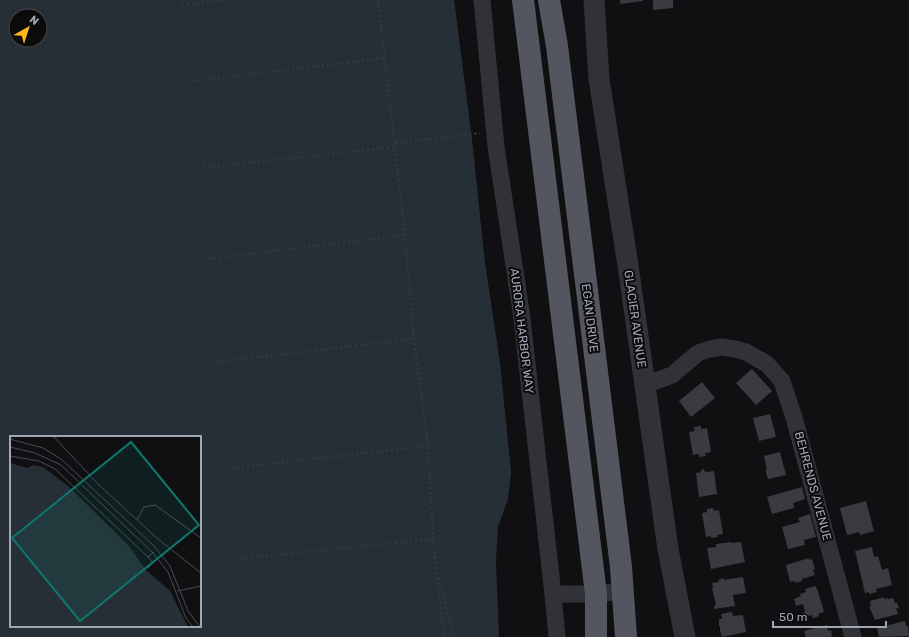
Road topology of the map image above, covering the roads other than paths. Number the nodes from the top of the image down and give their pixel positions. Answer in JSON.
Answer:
{"nodes":[{"id":1,"x":482,"y":0,"type":"edge"},
{"id":2,"x":523,"y":0,"type":"edge"},
{"id":3,"x":549,"y":0,"type":"edge"},
{"id":4,"x":594,"y":0,"type":"edge"},
{"id":5,"x":645,"y":385,"type":"junction"},
{"id":6,"x":623,"y":591,"type":"junction"},
{"id":7,"x":553,"y":594,"type":"junction"},
{"id":8,"x":596,"y":594,"type":"junction"},
{"id":9,"x":557,"y":637,"type":"edge"},
{"id":10,"x":596,"y":637,"type":"edge"},
{"id":11,"x":626,"y":637,"type":"edge"},
{"id":12,"x":685,"y":637,"type":"edge"},
{"id":13,"x":853,"y":637,"type":"edge"}],
"edges":[{"from":1,"to":7,"type":"street","name":"AURORA HARBOR WAY"},
{"from":2,"to":8,"type":"highway"},
{"from":3,"to":6,"type":"highway","name":"EGAN DRIVE"},
{"from":4,"to":5,"type":"street","name":"GLACIER AVENUE"},
{"from":5,"to":12,"type":"street","name":"GLACIER AVENUE"},
{"from":5,"to":13,"type":"street","name":"BEHRENDS AVENUE"},
{"from":6,"to":8,"type":"street"},
{"from":6,"to":11,"type":"highway","name":"EGAN DRIVE"},
{"from":7,"to":8,"type":"street"},
{"from":7,"to":9,"type":"street","name":"AURORA HARBOR WAY"},
{"from":8,"to":10,"type":"highway"}]}
